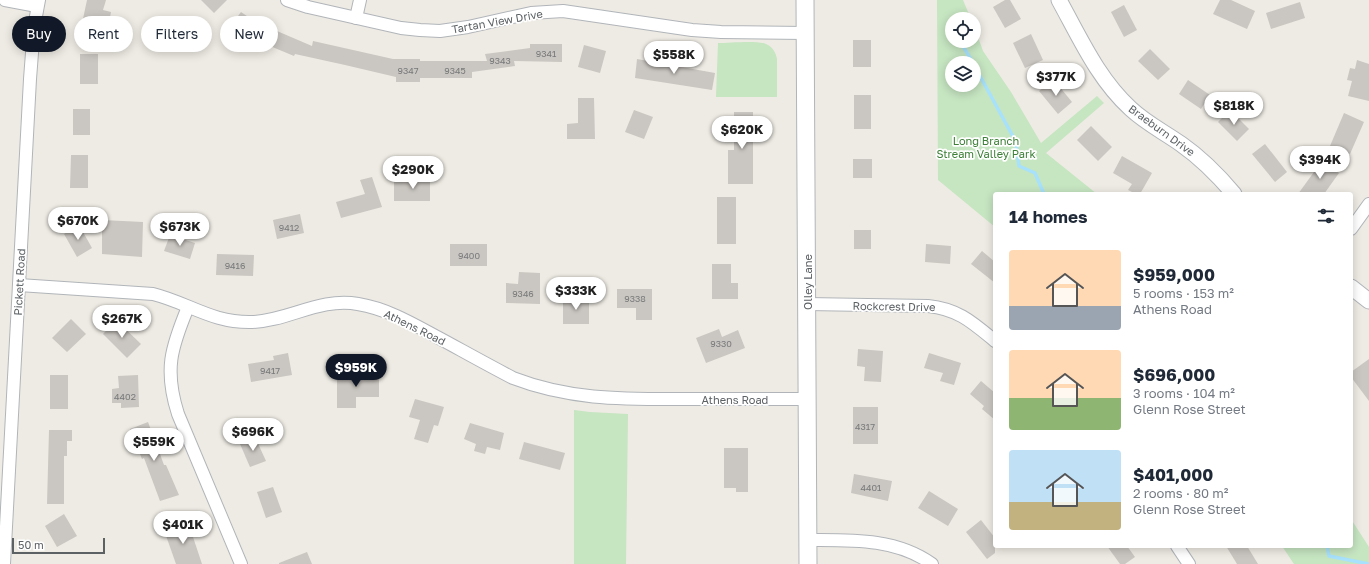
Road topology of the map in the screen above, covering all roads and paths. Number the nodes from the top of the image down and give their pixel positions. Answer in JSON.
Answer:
{"nodes":[{"id":1,"x":5,"y":0,"type":"edge"},
{"id":2,"x":287,"y":0,"type":"edge"},
{"id":3,"x":360,"y":0,"type":"edge"},
{"id":4,"x":805,"y":0,"type":"edge"},
{"id":5,"x":1059,"y":0,"type":"edge"},
{"id":6,"x":38,"y":3,"type":"edge"},
{"id":7,"x":356,"y":18,"type":"junction"},
{"id":8,"x":805,"y":33,"type":"junction"},
{"id":9,"x":1232,"y":192,"type":"edge"},
{"id":10,"x":1369,"y":204,"type":"edge"},
{"id":11,"x":1353,"y":226,"type":"edge"},
{"id":12,"x":19,"y":285,"type":"junction"},
{"id":13,"x":1353,"y":288,"type":"edge"},
{"id":14,"x":1369,"y":300,"type":"edge"},
{"id":15,"x":807,"y":304,"type":"junction"},
{"id":16,"x":188,"y":307,"type":"junction"},
{"id":17,"x":993,"y":339,"type":"edge"},
{"id":18,"x":807,"y":399,"type":"junction"},
{"id":19,"x":5,"y":427,"type":"edge"},
{"id":20,"x":808,"y":540,"type":"junction"},
{"id":21,"x":1178,"y":548,"type":"edge"},
{"id":22,"x":4,"y":564,"type":"edge"},
{"id":23,"x":241,"y":564,"type":"edge"},
{"id":24,"x":808,"y":564,"type":"edge"},
{"id":25,"x":932,"y":564,"type":"edge"},
{"id":26,"x":1189,"y":564,"type":"edge"}],
"edges":[{"from":1,"to":6,"type":"street"},
{"from":2,"to":7,"type":"street","name":"Tartan View Drive"},
{"from":3,"to":7,"type":"street"},
{"from":4,"to":8,"type":"main road","name":"Olley Lane"},
{"from":5,"to":9,"type":"street","name":"Braeburn Drive"},
{"from":6,"to":12,"type":"street","name":"Pickett Road"},
{"from":7,"to":8,"type":"street","name":"Tartan View Drive"},
{"from":8,"to":15,"type":"main road","name":"Olley Lane"},
{"from":10,"to":11,"type":"street"},
{"from":12,"to":16,"type":"street","name":"Athens Road"},
{"from":12,"to":19,"type":"street","name":"Pickett Road"},
{"from":13,"to":14,"type":"street"},
{"from":15,"to":17,"type":"street","name":"Rockcrest Drive"},
{"from":15,"to":18,"type":"main road","name":"Olley Lane"},
{"from":16,"to":18,"type":"street","name":"Athens Road"},
{"from":16,"to":23,"type":"street"},
{"from":18,"to":20,"type":"main road","name":"Olley Lane"},
{"from":19,"to":22,"type":"street","name":"Pickett Road"},
{"from":20,"to":24,"type":"main road","name":"Olley Lane"},
{"from":20,"to":25,"type":"street"},
{"from":21,"to":26,"type":"street"}]}
